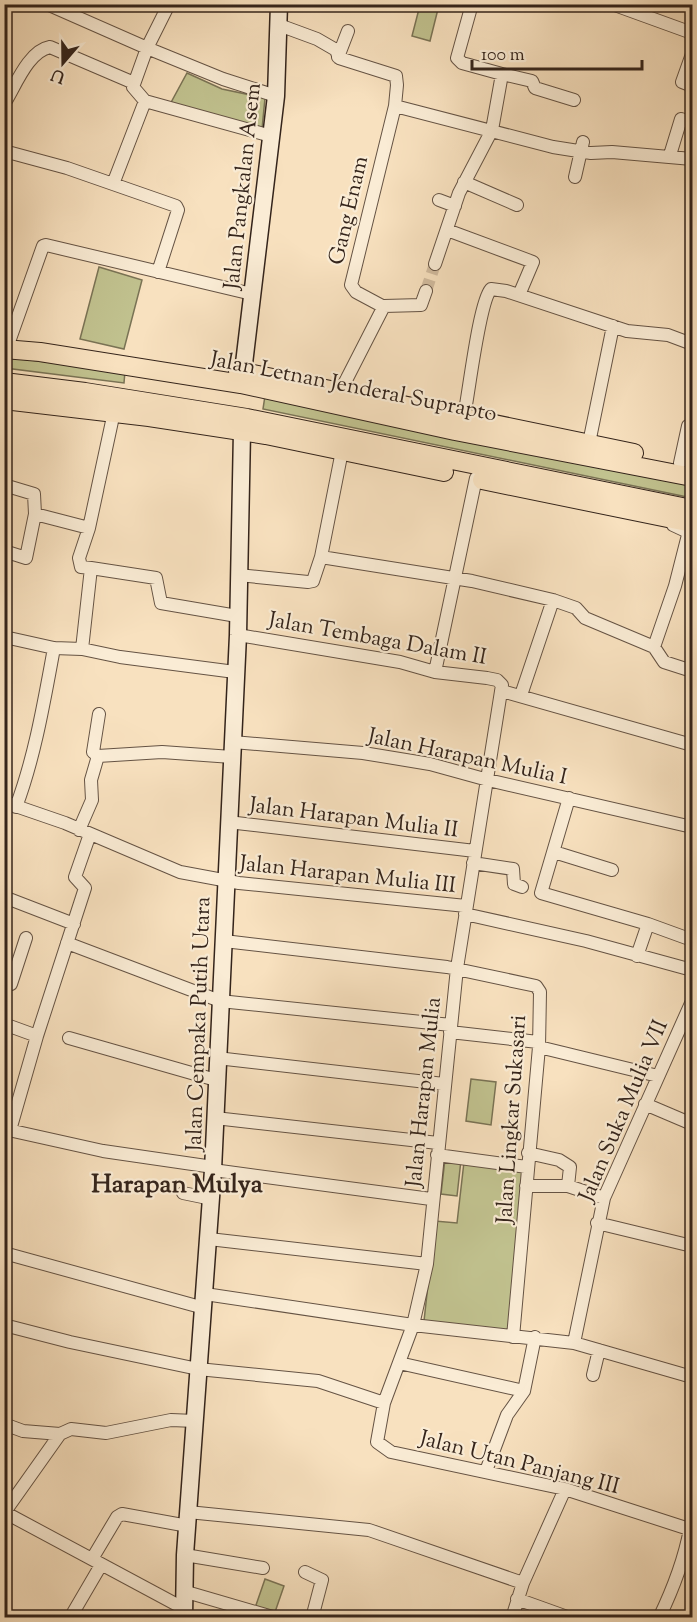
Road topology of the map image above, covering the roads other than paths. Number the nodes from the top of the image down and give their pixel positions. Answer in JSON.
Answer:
{"nodes":[{"id":1,"x":47,"y":4,"type":"edge"},
{"id":2,"x":169,"y":4,"type":"edge"},
{"id":3,"x":279,"y":4,"type":"edge"},
{"id":4,"x":472,"y":4,"type":"edge"},
{"id":5,"x":612,"y":4,"type":"edge"},
{"id":6,"x":279,"y":25,"type":"junction"},
{"id":7,"x":348,"y":31,"type":"dead end"},
{"id":8,"x":693,"y":33,"type":"edge"},
{"id":9,"x":147,"y":48,"type":"junction"},
{"id":10,"x":693,"y":54,"type":"edge"},
{"id":11,"x":338,"y":57,"type":"junction"},
{"id":12,"x":502,"y":74,"type":"junction"},
{"id":13,"x":135,"y":83,"type":"junction"},
{"id":14,"x":693,"y":86,"type":"edge"},
{"id":15,"x":276,"y":96,"type":"junction"},
{"id":16,"x":574,"y":100,"type":"dead end"},
{"id":17,"x":145,"y":101,"type":"junction"},
{"id":18,"x":4,"y":104,"type":"edge"},
{"id":19,"x":394,"y":106,"type":"junction"},
{"id":20,"x":693,"y":123,"type":"edge"},
{"id":21,"x":492,"y":130,"type":"junction"},
{"id":22,"x":271,"y":136,"type":"junction"},
{"id":23,"x":582,"y":146,"type":"junction"},
{"id":24,"x":4,"y":151,"type":"edge"},
{"id":25,"x":670,"y":155,"type":"junction"},
{"id":26,"x":693,"y":159,"type":"edge"},
{"id":27,"x":575,"y":177,"type":"dead end"},
{"id":28,"x":464,"y":182,"type":"junction"},
{"id":29,"x":113,"y":184,"type":"junction"},
{"id":30,"x":439,"y":200,"type":"dead end"},
{"id":31,"x":517,"y":205,"type":"dead end"},
{"id":32,"x":455,"y":207,"type":"junction"},
{"id":33,"x":447,"y":230,"type":"junction"},
{"id":34,"x":435,"y":264,"type":"tunnel mouth"},
{"id":35,"x":158,"y":272,"type":"junction"},
{"id":36,"x":426,"y":291,"type":"tunnel mouth"},
{"id":37,"x":252,"y":294,"type":"junction"},
{"id":38,"x":519,"y":295,"type":"junction"},
{"id":39,"x":384,"y":307,"type":"junction"},
{"id":40,"x":613,"y":326,"type":"junction"},
{"id":41,"x":6,"y":342,"type":"edge"},
{"id":42,"x":693,"y":344,"type":"edge"},
{"id":43,"x":130,"y":362,"type":"junction"},
{"id":44,"x":243,"y":372,"type":"junction"},
{"id":45,"x":4,"y":382,"type":"edge"},
{"id":46,"x":340,"y":392,"type":"junction"},
{"id":47,"x":4,"y":400,"type":"edge"},
{"id":48,"x":155,"y":410,"type":"junction"},
{"id":49,"x":114,"y":412,"type":"junction"},
{"id":50,"x":464,"y":416,"type":"junction"},
{"id":51,"x":693,"y":426,"type":"edge"},
{"id":52,"x":242,"y":431,"type":"junction"},
{"id":53,"x":589,"y":442,"type":"junction"},
{"id":54,"x":342,"y":451,"type":"junction"},
{"id":55,"x":686,"y":465,"type":"edge"},
{"id":56,"x":693,"y":477,"type":"edge"},
{"id":57,"x":476,"y":478,"type":"junction"},
{"id":58,"x":4,"y":485,"type":"edge"},
{"id":59,"x":693,"y":509,"type":"edge"},
{"id":60,"x":35,"y":514,"type":"junction"},
{"id":61,"x":668,"y":519,"type":"junction"},
{"id":62,"x":693,"y":524,"type":"edge"},
{"id":63,"x":89,"y":528,"type":"junction"},
{"id":64,"x":4,"y":551,"type":"edge"},
{"id":65,"x":321,"y":557,"type":"junction"},
{"id":66,"x":91,"y":568,"type":"junction"},
{"id":67,"x":238,"y":575,"type":"junction"},
{"id":68,"x":455,"y":579,"type":"junction"},
{"id":69,"x":553,"y":600,"type":"junction"},
{"id":70,"x":237,"y":616,"type":"junction"},
{"id":71,"x":238,"y":635,"type":"junction"},
{"id":72,"x":5,"y":642,"type":"edge"},
{"id":73,"x":654,"y":647,"type":"junction"},
{"id":74,"x":54,"y":648,"type":"junction"},
{"id":75,"x":82,"y":649,"type":"junction"},
{"id":76,"x":693,"y":671,"type":"edge"},
{"id":77,"x":235,"y":672,"type":"junction"},
{"id":78,"x":435,"y":672,"type":"junction"},
{"id":79,"x":502,"y":692,"type":"junction"},
{"id":80,"x":520,"y":695,"type":"junction"},
{"id":81,"x":99,"y":714,"type":"dead end"},
{"id":82,"x":693,"y":745,"type":"edge"},
{"id":83,"x":233,"y":749,"type":"junction"},
{"id":84,"x":98,"y":756,"type":"junction"},
{"id":85,"x":488,"y":780,"type":"junction"},
{"id":86,"x":569,"y":798,"type":"junction"},
{"id":87,"x":10,"y":805,"type":"edge"},
{"id":88,"x":228,"y":822,"type":"junction"},
{"id":89,"x":693,"y":827,"type":"edge"},
{"id":90,"x":84,"y":832,"type":"junction"},
{"id":91,"x":554,"y":852,"type":"junction"},
{"id":92,"x":474,"y":857,"type":"junction"},
{"id":93,"x":612,"y":870,"type":"dead end"},
{"id":94,"x":225,"y":881,"type":"junction"},
{"id":95,"x":522,"y":887,"type":"dead end"},
{"id":96,"x":4,"y":897,"type":"edge"},
{"id":97,"x":466,"y":910,"type":"junction"},
{"id":98,"x":74,"y":924,"type":"junction"},
{"id":99,"x":648,"y":924,"type":"junction"},
{"id":100,"x":26,"y":938,"type":"dead end"},
{"id":101,"x":693,"y":940,"type":"edge"},
{"id":102,"x":224,"y":941,"type":"junction"},
{"id":103,"x":67,"y":943,"type":"junction"},
{"id":104,"x":637,"y":956,"type":"junction"},
{"id":105,"x":457,"y":968,"type":"junction"},
{"id":106,"x":693,"y":970,"type":"edge"},
{"id":107,"x":4,"y":982,"type":"edge"},
{"id":108,"x":220,"y":1001,"type":"junction"},
{"id":109,"x":693,"y":1001,"type":"edge"},
{"id":110,"x":4,"y":1024,"type":"edge"},
{"id":111,"x":450,"y":1029,"type":"junction"},
{"id":112,"x":37,"y":1036,"type":"junction"},
{"id":113,"x":69,"y":1038,"type":"dead end"},
{"id":114,"x":539,"y":1045,"type":"junction"},
{"id":115,"x":217,"y":1058,"type":"junction"},
{"id":116,"x":658,"y":1076,"type":"junction"},
{"id":117,"x":216,"y":1080,"type":"junction"},
{"id":118,"x":444,"y":1084,"type":"junction"},
{"id":119,"x":645,"y":1104,"type":"junction"},
{"id":120,"x":215,"y":1118,"type":"junction"},
{"id":121,"x":693,"y":1124,"type":"edge"},
{"id":122,"x":7,"y":1130,"type":"edge"},
{"id":123,"x":438,"y":1149,"type":"junction"},
{"id":124,"x":528,"y":1153,"type":"junction"},
{"id":125,"x":527,"y":1167,"type":"junction"},
{"id":126,"x":213,"y":1169,"type":"junction"},
{"id":127,"x":526,"y":1186,"type":"junction"},
{"id":128,"x":568,"y":1186,"type":"junction"},
{"id":129,"x":183,"y":1193,"type":"dead end"},
{"id":130,"x":604,"y":1198,"type":"junction"},
{"id":131,"x":212,"y":1199,"type":"junction"},
{"id":132,"x":431,"y":1199,"type":"junction"},
{"id":133,"x":597,"y":1223,"type":"junction"},
{"id":134,"x":209,"y":1239,"type":"junction"},
{"id":135,"x":693,"y":1246,"type":"edge"},
{"id":136,"x":4,"y":1252,"type":"edge"},
{"id":137,"x":427,"y":1264,"type":"junction"},
{"id":138,"x":204,"y":1301,"type":"junction"},
{"id":139,"x":4,"y":1325,"type":"edge"},
{"id":140,"x":413,"y":1325,"type":"junction"},
{"id":141,"x":513,"y":1337,"type":"junction"},
{"id":142,"x":535,"y":1337,"type":"junction"},
{"id":143,"x":574,"y":1343,"type":"junction"},
{"id":144,"x":599,"y":1350,"type":"junction"},
{"id":145,"x":399,"y":1363,"type":"junction"},
{"id":146,"x":198,"y":1369,"type":"junction"},
{"id":147,"x":593,"y":1375,"type":"dead end"},
{"id":148,"x":693,"y":1377,"type":"edge"},
{"id":149,"x":524,"y":1391,"type":"junction"},
{"id":150,"x":384,"y":1403,"type":"junction"},
{"id":151,"x":195,"y":1421,"type":"junction"},
{"id":152,"x":4,"y":1424,"type":"edge"},
{"id":153,"x":60,"y":1434,"type":"junction"},
{"id":154,"x":486,"y":1471,"type":"junction"},
{"id":155,"x":565,"y":1489,"type":"junction"},
{"id":156,"x":5,"y":1512,"type":"edge"},
{"id":157,"x":188,"y":1519,"type":"junction"},
{"id":158,"x":691,"y":1529,"type":"edge"},
{"id":159,"x":185,"y":1555,"type":"junction"},
{"id":160,"x":97,"y":1562,"type":"junction"},
{"id":161,"x":263,"y":1568,"type":"dead end"},
{"id":162,"x":304,"y":1572,"type":"dead end"},
{"id":163,"x":523,"y":1583,"type":"junction"},
{"id":164,"x":517,"y":1599,"type":"junction"},
{"id":165,"x":183,"y":1606,"type":"edge"},
{"id":166,"x":70,"y":1617,"type":"edge"},
{"id":167,"x":276,"y":1617,"type":"edge"},
{"id":168,"x":312,"y":1617,"type":"edge"},
{"id":169,"x":512,"y":1617,"type":"edge"},
{"id":170,"x":570,"y":1617,"type":"edge"},
{"id":171,"x":659,"y":1617,"type":"edge"}],
"edges":[{"from":1,"to":9,"type":"street"},
{"from":2,"to":9,"type":"street"},
{"from":3,"to":6,"type":"street","name":"Jalan Pangkalan Asem"},
{"from":4,"to":12,"type":"street"},
{"from":5,"to":8,"type":"street"},
{"from":6,"to":11,"type":"street"},
{"from":6,"to":15,"type":"street","name":"Jalan Pangkalan Asem"},
{"from":7,"to":11,"type":"street"},
{"from":9,"to":13,"type":"street"},
{"from":9,"to":15,"type":"street"},
{"from":10,"to":14,"type":"street"},
{"from":11,"to":19,"type":"street"},
{"from":12,"to":16,"type":"street"},
{"from":12,"to":21,"type":"street"},
{"from":13,"to":17,"type":"street"},
{"from":13,"to":18,"type":"street"},
{"from":15,"to":22,"type":"street","name":"Jalan Pangkalan Asem"},
{"from":17,"to":22,"type":"street"},
{"from":17,"to":29,"type":"street"},
{"from":19,"to":21,"type":"street"},
{"from":19,"to":39,"type":"street","name":"Gang Enam"},
{"from":20,"to":25,"type":"street"},
{"from":21,"to":23,"type":"street"},
{"from":21,"to":28,"type":"street"},
{"from":22,"to":37,"type":"street","name":"Jalan Pangkalan Asem"},
{"from":23,"to":25,"type":"street"},
{"from":23,"to":27,"type":"street"},
{"from":24,"to":29,"type":"street"},
{"from":25,"to":26,"type":"street"},
{"from":28,"to":31,"type":"street"},
{"from":28,"to":32,"type":"street"},
{"from":29,"to":35,"type":"street"},
{"from":30,"to":32,"type":"street"},
{"from":32,"to":33,"type":"street"},
{"from":33,"to":34,"type":"street"},
{"from":33,"to":38,"type":"street"},
{"from":35,"to":37,"type":"street"},
{"from":35,"to":41,"type":"street"},
{"from":36,"to":39,"type":"street"},
{"from":37,"to":44,"type":"street","name":"Jalan Pangkalan Asem"},
{"from":38,"to":40,"type":"street"},
{"from":38,"to":50,"type":"street"},
{"from":39,"to":46,"type":"street"},
{"from":40,"to":42,"type":"street"},
{"from":40,"to":53,"type":"street"},
{"from":41,"to":43,"type":"main road","name":"Jalan Letnan Jenderal Suprapto"},
{"from":43,"to":44,"type":"main road","name":"Jalan Letnan Jenderal Suprapto"},
{"from":43,"to":56,"type":"main road","name":"Jalan Letnan Jenderal Suprapto"},
{"from":44,"to":46,"type":"main road","name":"Jalan Letnan Jenderal Suprapto"},
{"from":45,"to":48,"type":"main road"},
{"from":46,"to":50,"type":"main road","name":"Jalan Letnan Jenderal Suprapto"},
{"from":47,"to":49,"type":"main road"},
{"from":48,"to":49,"type":"main road"},
{"from":48,"to":52,"type":"main road"},
{"from":48,"to":59,"type":"main road"},
{"from":49,"to":63,"type":"street"},
{"from":50,"to":53,"type":"main road","name":"Jalan Letnan Jenderal Suprapto"},
{"from":51,"to":55,"type":"street"},
{"from":52,"to":54,"type":"main road"},
{"from":52,"to":67,"type":"street","name":"Jalan Cempaka Putih Utara"},
{"from":53,"to":55,"type":"main road","name":"Jalan Letnan Jenderal Suprapto"},
{"from":54,"to":57,"type":"main road"},
{"from":54,"to":65,"type":"street"},
{"from":57,"to":61,"type":"main road"},
{"from":57,"to":68,"type":"street"},
{"from":58,"to":60,"type":"street"},
{"from":60,"to":63,"type":"street"},
{"from":60,"to":64,"type":"street"},
{"from":61,"to":62,"type":"main road"},
{"from":61,"to":73,"type":"street"},
{"from":63,"to":66,"type":"street"},
{"from":65,"to":67,"type":"street"},
{"from":65,"to":68,"type":"street"},
{"from":66,"to":70,"type":"street"},
{"from":66,"to":75,"type":"street"},
{"from":67,"to":70,"type":"street","name":"Jalan Cempaka Putih Utara"},
{"from":68,"to":69,"type":"street"},
{"from":68,"to":78,"type":"street"},
{"from":69,"to":73,"type":"street"},
{"from":69,"to":80,"type":"street"},
{"from":70,"to":71,"type":"street","name":"Jalan Cempaka Putih Utara"},
{"from":71,"to":77,"type":"street","name":"Jalan Cempaka Putih Utara"},
{"from":71,"to":78,"type":"street","name":"Jalan Tembaga Dalam II"},
{"from":72,"to":74,"type":"street"},
{"from":73,"to":76,"type":"street"},
{"from":74,"to":75,"type":"street"},
{"from":74,"to":87,"type":"street"},
{"from":75,"to":77,"type":"street"},
{"from":77,"to":83,"type":"street","name":"Jalan Cempaka Putih Utara"},
{"from":78,"to":79,"type":"street","name":"Jalan Tembaga Dalam II"},
{"from":79,"to":80,"type":"street","name":"Jalan Tembaga Dalam II"},
{"from":79,"to":85,"type":"street","name":"Jalan Tembaga Dalam II"},
{"from":80,"to":82,"type":"street","name":"Jalan Tembaga Dalam II"},
{"from":81,"to":84,"type":"street"},
{"from":83,"to":84,"type":"street","name":"Jalan Harapan Mulia I"},
{"from":83,"to":85,"type":"street","name":"Jalan Harapan Mulia I"},
{"from":83,"to":88,"type":"street","name":"Jalan Cempaka Putih Utara"},
{"from":84,"to":90,"type":"street"},
{"from":85,"to":86,"type":"street","name":"Jalan Harapan Mulia I"},
{"from":85,"to":92,"type":"street","name":"Jalan Harapan Mulia"},
{"from":86,"to":89,"type":"street","name":"Jalan Harapan Mulia I"},
{"from":86,"to":91,"type":"street"},
{"from":87,"to":90,"type":"street","name":"Jalan Harapan Mulia III"},
{"from":88,"to":92,"type":"street","name":"Jalan Harapan Mulia II"},
{"from":88,"to":94,"type":"street","name":"Jalan Cempaka Putih Utara"},
{"from":90,"to":94,"type":"street","name":"Jalan Harapan Mulia III"},
{"from":90,"to":98,"type":"street"},
{"from":91,"to":93,"type":"street"},
{"from":91,"to":99,"type":"street"},
{"from":92,"to":95,"type":"street","name":"Jalan Harapan Mulia II"},
{"from":92,"to":97,"type":"street","name":"Jalan Harapan Mulia"},
{"from":94,"to":97,"type":"street","name":"Jalan Harapan Mulia III"},
{"from":94,"to":102,"type":"street","name":"Jalan Cempaka Putih Utara"},
{"from":96,"to":98,"type":"street"},
{"from":97,"to":104,"type":"street","name":"Jalan Harapan Mulia III"},
{"from":97,"to":105,"type":"street","name":"Jalan Harapan Mulia"},
{"from":98,"to":103,"type":"street"},
{"from":99,"to":101,"type":"street"},
{"from":99,"to":104,"type":"street"},
{"from":100,"to":107,"type":"street"},
{"from":102,"to":105,"type":"street"},
{"from":102,"to":108,"type":"street","name":"Jalan Cempaka Putih Utara"},
{"from":103,"to":108,"type":"street"},
{"from":103,"to":112,"type":"street"},
{"from":104,"to":106,"type":"street","name":"Jalan Harapan Mulia III"},
{"from":105,"to":111,"type":"street","name":"Jalan Harapan Mulia"},
{"from":105,"to":114,"type":"street","name":"Jalan Lingkar Sukasari"},
{"from":108,"to":111,"type":"street"},
{"from":108,"to":115,"type":"street","name":"Jalan Cempaka Putih Utara"},
{"from":109,"to":116,"type":"street","name":"Jalan Suka Mulia VII"},
{"from":110,"to":112,"type":"street"},
{"from":111,"to":114,"type":"street"},
{"from":111,"to":118,"type":"street","name":"Jalan Harapan Mulia"},
{"from":112,"to":122,"type":"street"},
{"from":113,"to":117,"type":"street"},
{"from":114,"to":116,"type":"street"},
{"from":114,"to":124,"type":"street","name":"Jalan Lingkar Sukasari"},
{"from":115,"to":117,"type":"street","name":"Jalan Cempaka Putih Utara"},
{"from":115,"to":118,"type":"street"},
{"from":116,"to":119,"type":"street","name":"Jalan Suka Mulia VII"},
{"from":117,"to":120,"type":"street","name":"Jalan Cempaka Putih Utara"},
{"from":118,"to":123,"type":"street","name":"Jalan Harapan Mulia"},
{"from":119,"to":121,"type":"street"},
{"from":119,"to":130,"type":"street","name":"Jalan Suka Mulia VII"},
{"from":120,"to":123,"type":"street"},
{"from":120,"to":126,"type":"street","name":"Jalan Cempaka Putih Utara"},
{"from":122,"to":126,"type":"street"},
{"from":123,"to":125,"type":"street"},
{"from":123,"to":132,"type":"street","name":"Jalan Harapan Mulia"},
{"from":124,"to":125,"type":"street","name":"Jalan Lingkar Sukasari"},
{"from":124,"to":128,"type":"street"},
{"from":125,"to":127,"type":"street","name":"Jalan Lingkar Sukasari"},
{"from":126,"to":131,"type":"street","name":"Jalan Cempaka Putih Utara"},
{"from":126,"to":132,"type":"street"},
{"from":127,"to":128,"type":"street"},
{"from":127,"to":141,"type":"street","name":"Jalan Lingkar Sukasari"},
{"from":128,"to":130,"type":"street"},
{"from":129,"to":131,"type":"street"},
{"from":130,"to":133,"type":"street","name":"Jalan Suka Mulia VII"},
{"from":131,"to":134,"type":"street","name":"Jalan Cempaka Putih Utara"},
{"from":132,"to":137,"type":"street","name":"Jalan Harapan Mulia"},
{"from":133,"to":135,"type":"street"},
{"from":133,"to":143,"type":"street","name":"Jalan Suka Mulia VII"},
{"from":134,"to":137,"type":"street"},
{"from":134,"to":138,"type":"street","name":"Jalan Cempaka Putih Utara"},
{"from":136,"to":138,"type":"street"},
{"from":137,"to":140,"type":"street","name":"Jalan Harapan Mulia"},
{"from":138,"to":140,"type":"street"},
{"from":138,"to":146,"type":"street","name":"Jalan Cempaka Putih Utara"},
{"from":139,"to":146,"type":"street"},
{"from":140,"to":141,"type":"street"},
{"from":140,"to":145,"type":"street","name":"Jalan Harapan Mulia"},
{"from":141,"to":142,"type":"street"},
{"from":142,"to":143,"type":"street"},
{"from":142,"to":149,"type":"street"},
{"from":143,"to":144,"type":"street"},
{"from":144,"to":147,"type":"street"},
{"from":144,"to":148,"type":"street"},
{"from":145,"to":149,"type":"street"},
{"from":145,"to":150,"type":"street","name":"Jalan Harapan Mulia"},
{"from":146,"to":150,"type":"street"},
{"from":146,"to":151,"type":"street","name":"Jalan Cempaka Putih Utara"},
{"from":149,"to":154,"type":"street"},
{"from":150,"to":154,"type":"street","name":"Jalan Utan Panjang III"},
{"from":151,"to":153,"type":"street"},
{"from":151,"to":157,"type":"street","name":"Jalan Cempaka Putih Utara"},
{"from":152,"to":153,"type":"street"},
{"from":153,"to":156,"type":"street"},
{"from":154,"to":155,"type":"street","name":"Jalan Utan Panjang III"},
{"from":155,"to":158,"type":"street","name":"Jalan Utan Panjang III"},
{"from":155,"to":163,"type":"street"},
{"from":156,"to":160,"type":"street"},
{"from":157,"to":159,"type":"street","name":"Jalan Cempaka Putih Utara"},
{"from":157,"to":160,"type":"street"},
{"from":157,"to":163,"type":"street"},
{"from":158,"to":171,"type":"street"},
{"from":159,"to":161,"type":"street"},
{"from":159,"to":165,"type":"street","name":"Jalan Cempaka Putih Utara"},
{"from":160,"to":165,"type":"street"},
{"from":160,"to":166,"type":"street"},
{"from":162,"to":168,"type":"street"},
{"from":163,"to":164,"type":"street"},
{"from":164,"to":169,"type":"street"},
{"from":164,"to":170,"type":"street"},
{"from":165,"to":167,"type":"street"}]}
